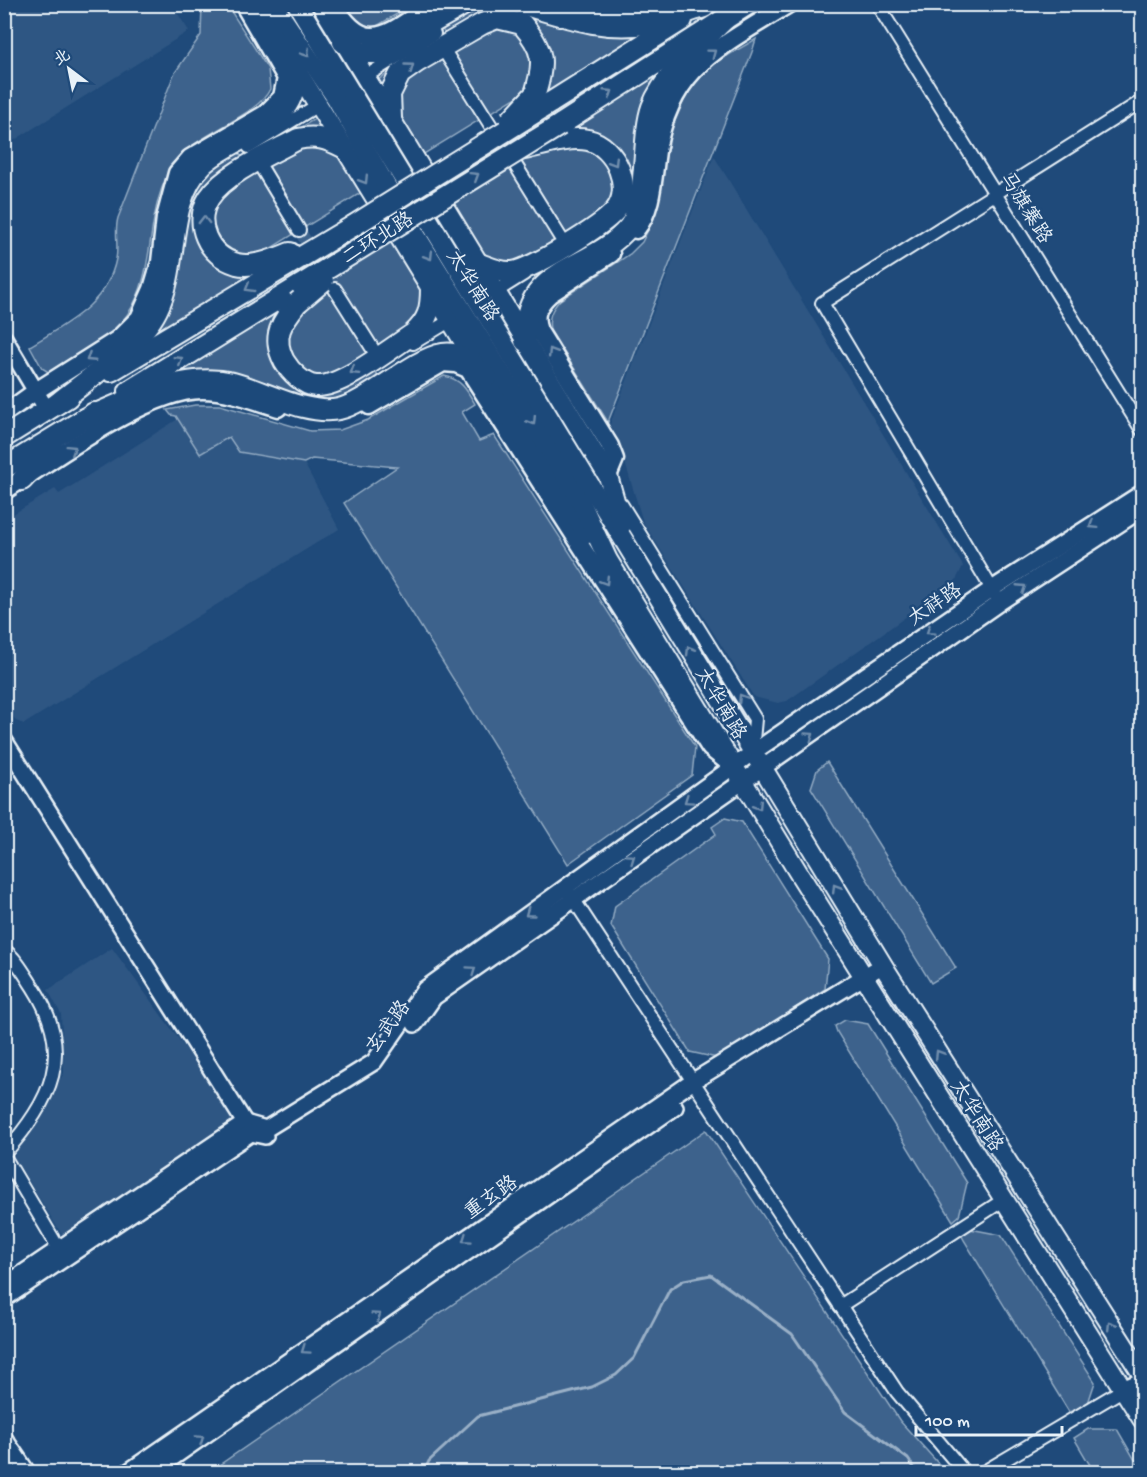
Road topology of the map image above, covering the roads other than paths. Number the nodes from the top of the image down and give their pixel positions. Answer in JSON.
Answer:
{"nodes":[{"id":1,"x":243,"y":4,"type":"edge"},
{"id":2,"x":256,"y":4,"type":"edge"},
{"id":3,"x":273,"y":4,"type":"edge"},
{"id":4,"x":297,"y":4,"type":"edge"},
{"id":5,"x":321,"y":4,"type":"edge"},
{"id":6,"x":334,"y":4,"type":"edge"},
{"id":7,"x":465,"y":4,"type":"edge"},
{"id":8,"x":522,"y":4,"type":"edge"},
{"id":9,"x":581,"y":4,"type":"edge"},
{"id":10,"x":658,"y":4,"type":"edge"},
{"id":11,"x":748,"y":4,"type":"edge"},
{"id":12,"x":789,"y":4,"type":"edge"},
{"id":13,"x":877,"y":4,"type":"edge"},
{"id":14,"x":706,"y":6,"type":"edge"},
{"id":15,"x":725,"y":19,"type":"junction"},
{"id":16,"x":432,"y":28,"type":"edge"},
{"id":17,"x":343,"y":42,"type":"junction"},
{"id":18,"x":294,"y":65,"type":"junction"},
{"id":19,"x":371,"y":74,"type":"dead end"},
{"id":20,"x":543,"y":99,"type":"junction"},
{"id":21,"x":1143,"y":101,"type":"edge"},
{"id":22,"x":313,"y":108,"type":"dead end"},
{"id":23,"x":391,"y":118,"type":"junction"},
{"id":24,"x":563,"y":133,"type":"junction"},
{"id":25,"x":245,"y":142,"type":"junction"},
{"id":26,"x":344,"y":147,"type":"junction"},
{"id":27,"x":261,"y":167,"type":"dead end"},
{"id":28,"x":996,"y":194,"type":"junction"},
{"id":29,"x":354,"y":226,"type":"junction"},
{"id":30,"x":299,"y":230,"type":"tunnel mouth"},
{"id":31,"x":572,"y":256,"type":"junction"},
{"id":32,"x":477,"y":263,"type":"junction"},
{"id":33,"x":431,"y":288,"type":"junction"},
{"id":34,"x":335,"y":289,"type":"tunnel mouth"},
{"id":35,"x":500,"y":290,"type":"dead end"},
{"id":36,"x":299,"y":294,"type":"junction"},
{"id":37,"x":446,"y":323,"type":"dead end"},
{"id":38,"x":4,"y":338,"type":"edge"},
{"id":39,"x":525,"y":341,"type":"junction"},
{"id":40,"x":379,"y":358,"type":"junction"},
{"id":41,"x":487,"y":377,"type":"junction"},
{"id":42,"x":394,"y":383,"type":"junction"},
{"id":43,"x":36,"y":391,"type":"junction"},
{"id":44,"x":53,"y":407,"type":"junction"},
{"id":45,"x":4,"y":414,"type":"edge"},
{"id":46,"x":77,"y":423,"type":"junction"},
{"id":47,"x":1143,"y":430,"type":"edge"},
{"id":48,"x":4,"y":437,"type":"edge"},
{"id":49,"x":4,"y":468,"type":"edge"},
{"id":50,"x":22,"y":480,"type":"junction"},
{"id":51,"x":610,"y":482,"type":"junction"},
{"id":52,"x":4,"y":491,"type":"edge"},
{"id":53,"x":1143,"y":493,"type":"edge"},
{"id":54,"x":1143,"y":509,"type":"edge"},
{"id":55,"x":627,"y":547,"type":"junction"},
{"id":56,"x":609,"y":560,"type":"junction"},
{"id":57,"x":996,"y":595,"type":"junction"},
{"id":58,"x":4,"y":740,"type":"edge"},
{"id":59,"x":752,"y":753,"type":"junction"},
{"id":60,"x":763,"y":770,"type":"junction"},
{"id":61,"x":738,"y":774,"type":"junction"},
{"id":62,"x":570,"y":893,"type":"junction"},
{"id":63,"x":4,"y":950,"type":"edge"},
{"id":64,"x":885,"y":969,"type":"junction"},
{"id":65,"x":866,"y":981,"type":"junction"},
{"id":66,"x":695,"y":1087,"type":"junction"},
{"id":67,"x":248,"y":1128,"type":"junction"},
{"id":68,"x":4,"y":1155,"type":"edge"},
{"id":69,"x":1005,"y":1199,"type":"junction"},
{"id":70,"x":59,"y":1249,"type":"junction"},
{"id":71,"x":4,"y":1286,"type":"edge"},
{"id":72,"x":4,"y":1299,"type":"edge"},
{"id":73,"x":840,"y":1306,"type":"junction"},
{"id":74,"x":1142,"y":1373,"type":"edge"},
{"id":75,"x":1122,"y":1385,"type":"junction"},
{"id":76,"x":1143,"y":1419,"type":"edge"},
{"id":77,"x":4,"y":1438,"type":"edge"},
{"id":78,"x":27,"y":1473,"type":"edge"},
{"id":79,"x":128,"y":1473,"type":"edge"},
{"id":80,"x":152,"y":1473,"type":"edge"},
{"id":81,"x":964,"y":1473,"type":"edge"},
{"id":82,"x":984,"y":1473,"type":"edge"}],
"edges":[{"from":1,"to":25,"type":"main road"},
{"from":2,"to":18,"type":"main road"},
{"from":3,"to":56,"type":"main road","name":"太华南路","one_way":true},
{"from":4,"to":55,"type":"main road","name":"太华南路"},
{"from":5,"to":17,"type":"main road"},
{"from":6,"to":16,"type":"main road"},
{"from":7,"to":17,"type":"highway"},
{"from":8,"to":14,"type":"highway"},
{"from":9,"to":10,"type":"main road"},
{"from":11,"to":15,"type":"highway","name":"二环北路"},
{"from":31,"to":12,"type":"main road","one_way":true},
{"from":13,"to":28,"type":"street","name":"马旗寨路"},
{"from":14,"to":20,"type":"highway","name":"二环北路"},
{"from":24,"to":15,"type":"highway","name":"二环北路","one_way":true},
{"from":15,"to":39,"type":"highway"},
{"from":16,"to":19,"type":"street"},
{"from":16,"to":31,"type":"street"},
{"from":17,"to":23,"type":"main road"},
{"from":18,"to":26,"type":"main road"},
{"from":18,"to":44,"type":"highway"},
{"from":23,"to":20,"type":"highway","one_way":true},
{"from":20,"to":29,"type":"highway","name":"二环北路","bridge":true},
{"from":21,"to":28,"type":"street"},
{"from":22,"to":25,"type":"street"},
{"from":23,"to":32,"type":"main road"},
{"from":24,"to":32,"type":"highway","one_way":true},
{"from":36,"to":24,"type":"highway","name":"二环北路","one_way":true,"bridge":true},
{"from":25,"to":43,"type":"main road","one_way":true},
{"from":29,"to":26,"type":"highway","one_way":true},
{"from":26,"to":33,"type":"main road","one_way":true},
{"from":27,"to":30,"type":"street"},
{"from":28,"to":47,"type":"street","name":"马旗寨路"},
{"from":28,"to":57,"type":"street"},
{"from":29,"to":44,"type":"highway","name":"二环北路","one_way":true},
{"from":31,"to":35,"type":"street"},
{"from":51,"to":31,"type":"main road","one_way":true},
{"from":32,"to":39,"type":"main road"},
{"from":33,"to":36,"type":"highway","one_way":true},
{"from":33,"to":41,"type":"main road"},
{"from":34,"to":40,"type":"street"},
{"from":46,"to":36,"type":"highway","name":"二环北路","one_way":true},
{"from":37,"to":40,"type":"street"},
{"from":38,"to":43,"type":"street"},
{"from":39,"to":51,"type":"main road"},
{"from":40,"to":42,"type":"street"},
{"from":41,"to":46,"type":"highway"},
{"from":41,"to":56,"type":"main road"},
{"from":50,"to":42,"type":"main road","one_way":true},
{"from":42,"to":61,"type":"main road","one_way":true},
{"from":43,"to":44,"type":"street"},
{"from":43,"to":45,"type":"main road"},
{"from":44,"to":48,"type":"highway","name":"二环北路"},
{"from":46,"to":49,"type":"highway","name":"二环北路"},
{"from":46,"to":50,"type":"highway"},
{"from":50,"to":52,"type":"main road"},
{"from":51,"to":55,"type":"main road"},
{"from":59,"to":51,"type":"street","one_way":true},
{"from":53,"to":57,"type":"street","name":"太祥路","one_way":true},
{"from":57,"to":54,"type":"street","name":"太祥路","one_way":true},
{"from":59,"to":55,"type":"main road","name":"太华南路","one_way":true},
{"from":56,"to":61,"type":"main road","name":"太华南路"},
{"from":57,"to":59,"type":"street","name":"太祥路","one_way":true},
{"from":60,"to":57,"type":"street","name":"太祥路","one_way":true},
{"from":58,"to":67,"type":"street"},
{"from":59,"to":60,"type":"main road","name":"太华南路"},
{"from":59,"to":61,"type":"street","name":"玄武路"},
{"from":60,"to":61,"type":"street","name":"玄武路"},
{"from":64,"to":60,"type":"main road","name":"太华南路","one_way":true},
{"from":61,"to":62,"type":"street","name":"玄武路"},
{"from":61,"to":65,"type":"main road","name":"太华南路","one_way":true},
{"from":62,"to":66,"type":"street"},
{"from":62,"to":67,"type":"street","name":"玄武路"},
{"from":63,"to":68,"type":"street"},
{"from":64,"to":65,"type":"street","name":"重玄路"},
{"from":74,"to":64,"type":"main road","name":"太华南路","one_way":true},
{"from":65,"to":66,"type":"street","name":"重玄路"},
{"from":65,"to":69,"type":"main road","name":"太华南路"},
{"from":66,"to":73,"type":"street"},
{"from":66,"to":79,"type":"street","name":"重玄路","one_way":true},
{"from":80,"to":66,"type":"street","name":"重玄路","one_way":true},
{"from":67,"to":70,"type":"street"},
{"from":67,"to":72,"type":"street"},
{"from":68,"to":70,"type":"street"},
{"from":69,"to":73,"type":"street"},
{"from":69,"to":75,"type":"main road","name":"太华南路"},
{"from":70,"to":71,"type":"street"},
{"from":73,"to":81,"type":"street"},
{"from":74,"to":75,"type":"main road"},
{"from":75,"to":76,"type":"main road","name":"太华南路"},
{"from":75,"to":82,"type":"street"},
{"from":77,"to":78,"type":"street"}]}
